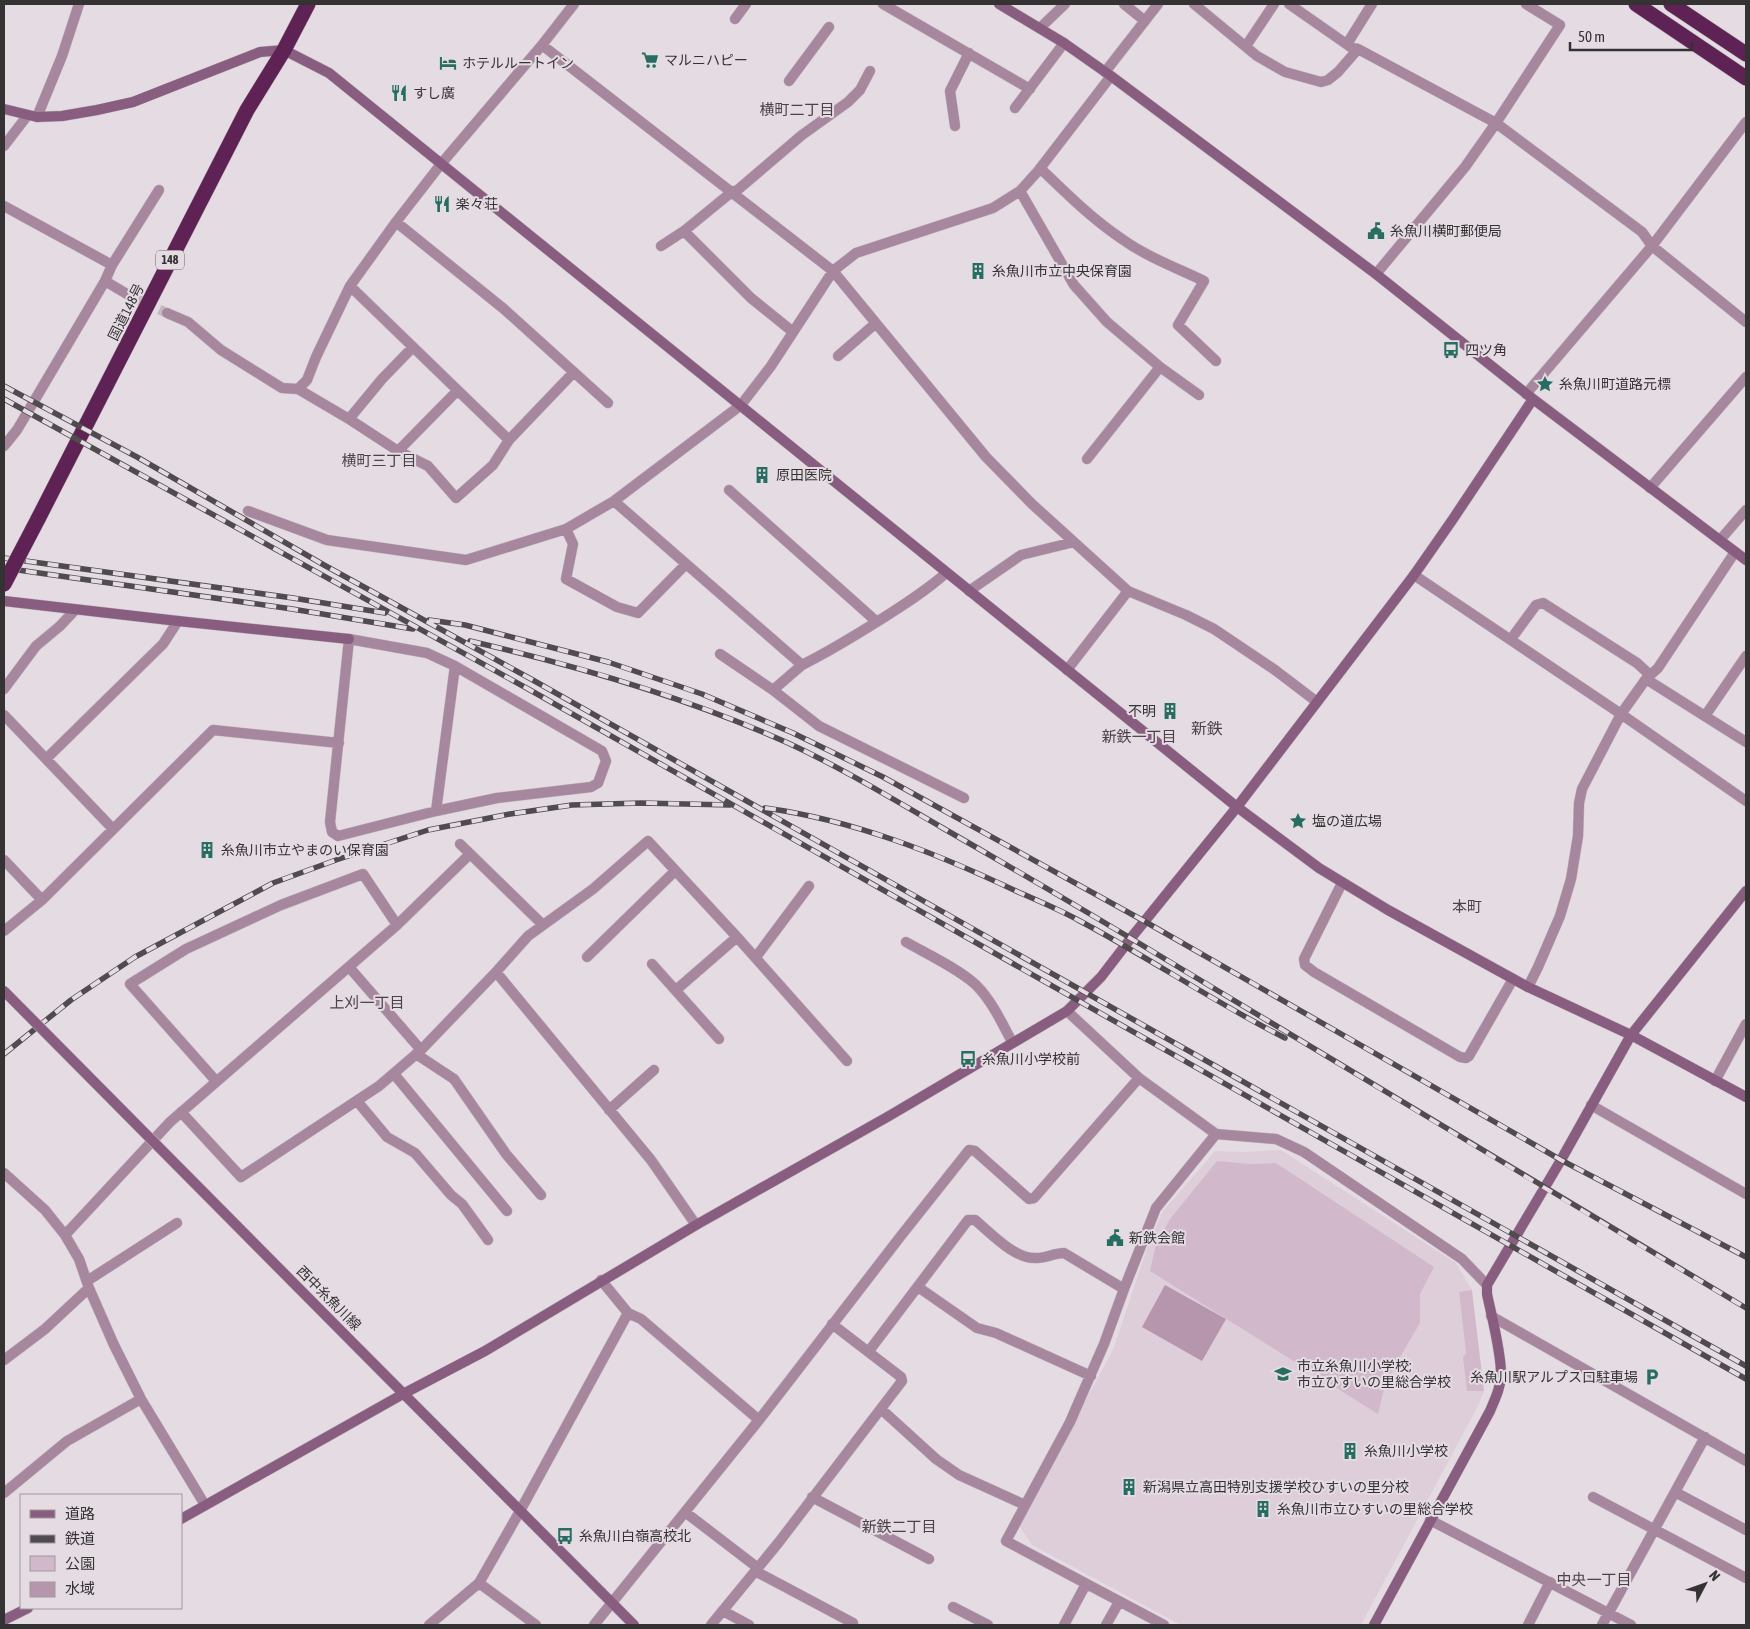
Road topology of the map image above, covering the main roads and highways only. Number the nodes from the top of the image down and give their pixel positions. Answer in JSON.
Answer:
{"nodes":[{"id":1,"x":308,"y":4,"type":"edge"},
{"id":2,"x":1636,"y":4,"type":"edge"},
{"id":3,"x":1670,"y":4,"type":"edge"},
{"id":4,"x":1746,"y":54,"type":"edge"},
{"id":5,"x":1746,"y":78,"type":"edge"},
{"id":6,"x":4,"y":584,"type":"edge"}],
"edges":[{"from":1,"to":6,"type":"highway","name":"国道148号","number":"148","bridge":true},
{"from":2,"to":5,"type":"highway"},
{"from":3,"to":4,"type":"highway"}]}
